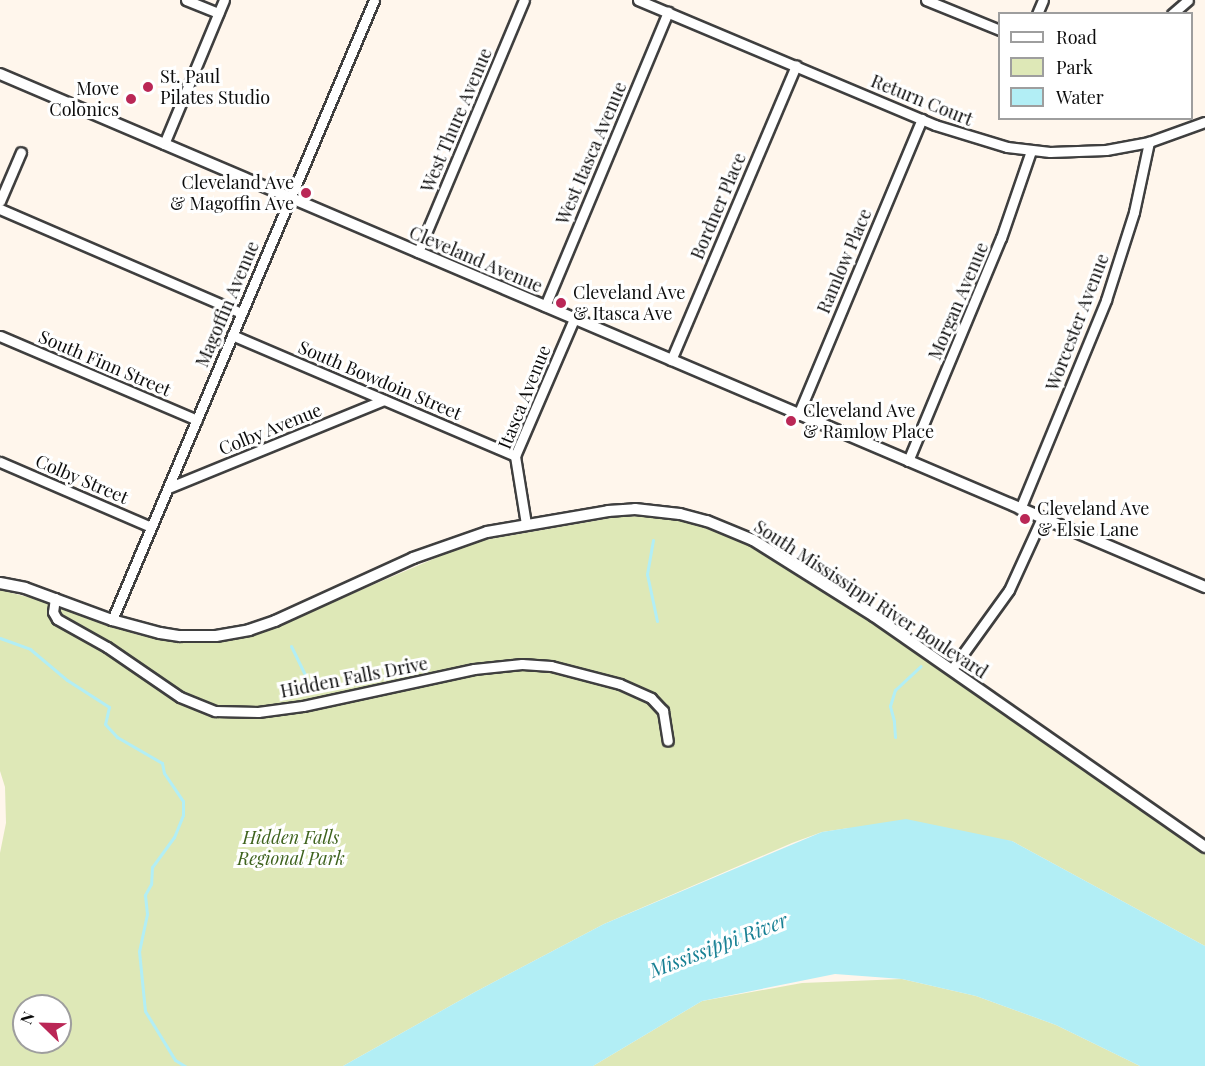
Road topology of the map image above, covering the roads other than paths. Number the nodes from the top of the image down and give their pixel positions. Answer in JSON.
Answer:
{"nodes":[{"id":1,"x":186,"y":0,"type":"edge"},
{"id":2,"x":224,"y":0,"type":"edge"},
{"id":3,"x":374,"y":0,"type":"edge"},
{"id":4,"x":524,"y":0,"type":"edge"},
{"id":5,"x":639,"y":0,"type":"edge"},
{"id":6,"x":926,"y":0,"type":"edge"},
{"id":7,"x":1188,"y":0,"type":"edge"},
{"id":8,"x":668,"y":12,"type":"junction"},
{"id":9,"x":1174,"y":12,"type":"edge"},
{"id":10,"x":218,"y":13,"type":"junction"},
{"id":11,"x":998,"y":30,"type":"edge"},
{"id":12,"x":796,"y":65,"type":"junction"},
{"id":13,"x":0,"y":74,"type":"edge"},
{"id":14,"x":922,"y":120,"type":"junction"},
{"id":15,"x":1205,"y":122,"type":"edge"},
{"id":16,"x":1149,"y":142,"type":"junction"},
{"id":17,"x":164,"y":144,"type":"junction"},
{"id":18,"x":1031,"y":151,"type":"junction"},
{"id":19,"x":21,"y":152,"type":"dead end"},
{"id":20,"x":290,"y":198,"type":"junction"},
{"id":21,"x":0,"y":201,"type":"edge"},
{"id":22,"x":0,"y":209,"type":"edge"},
{"id":23,"x":418,"y":252,"type":"junction"},
{"id":24,"x":545,"y":306,"type":"junction"},
{"id":25,"x":242,"y":313,"type":"junction"},
{"id":26,"x":574,"y":319,"type":"junction"},
{"id":27,"x":232,"y":335,"type":"junction"},
{"id":28,"x":0,"y":336,"type":"edge"},
{"id":29,"x":671,"y":360,"type":"junction"},
{"id":30,"x":384,"y":400,"type":"junction"},
{"id":31,"x":798,"y":415,"type":"junction"},
{"id":32,"x":197,"y":420,"type":"junction"},
{"id":33,"x":515,"y":456,"type":"junction"},
{"id":34,"x":908,"y":461,"type":"junction"},
{"id":35,"x":0,"y":462,"type":"edge"},
{"id":36,"x":168,"y":488,"type":"junction"},
{"id":37,"x":1020,"y":508,"type":"junction"},
{"id":38,"x":1042,"y":518,"type":"junction"},
{"id":39,"x":526,"y":524,"type":"junction"},
{"id":40,"x":151,"y":527,"type":"junction"},
{"id":41,"x":0,"y":583,"type":"edge"},
{"id":42,"x":1205,"y":587,"type":"edge"},
{"id":43,"x":55,"y":598,"type":"junction"},
{"id":44,"x":112,"y":620,"type":"junction"},
{"id":45,"x":952,"y":669,"type":"junction"},
{"id":46,"x":668,"y":741,"type":"dead end"},
{"id":47,"x":1205,"y":847,"type":"edge"}],
"edges":[{"from":1,"to":10,"type":"street"},
{"from":2,"to":10,"type":"street"},
{"from":3,"to":20,"type":"street","name":"Magoffin Avenue"},
{"from":4,"to":23,"type":"street","name":"West Thure Avenue"},
{"from":5,"to":8,"type":"street","name":"Return Court"},
{"from":6,"to":11,"type":"street"},
{"from":7,"to":9,"type":"street"},
{"from":8,"to":12,"type":"street","name":"Return Court"},
{"from":8,"to":24,"type":"street","name":"West Itasca Avenue"},
{"from":10,"to":17,"type":"street"},
{"from":12,"to":14,"type":"street","name":"Return Court"},
{"from":12,"to":29,"type":"street","name":"Bordner Place"},
{"from":13,"to":17,"type":"street","name":"Cleveland Avenue"},
{"from":14,"to":18,"type":"street","name":"Return Court"},
{"from":14,"to":31,"type":"street","name":"Ramlow Place"},
{"from":15,"to":16,"type":"street","name":"Return Court"},
{"from":16,"to":18,"type":"street","name":"Return Court"},
{"from":16,"to":37,"type":"street","name":"Worcester Avenue"},
{"from":17,"to":20,"type":"street","name":"Cleveland Avenue"},
{"from":18,"to":34,"type":"street","name":"Morgan Avenue"},
{"from":19,"to":21,"type":"street"},
{"from":20,"to":23,"type":"street","name":"Cleveland Avenue"},
{"from":20,"to":25,"type":"street","name":"Magoffin Avenue"},
{"from":22,"to":25,"type":"street"},
{"from":23,"to":24,"type":"street","name":"Cleveland Avenue"},
{"from":24,"to":26,"type":"street","name":"Cleveland Avenue"},
{"from":25,"to":27,"type":"street","name":"Magoffin Avenue"},
{"from":26,"to":29,"type":"street","name":"Cleveland Avenue"},
{"from":26,"to":33,"type":"street","name":"Itasca Avenue"},
{"from":27,"to":30,"type":"street","name":"South Bowdoin Street"},
{"from":27,"to":32,"type":"street","name":"Magoffin Avenue"},
{"from":28,"to":32,"type":"street","name":"South Finn Street"},
{"from":29,"to":31,"type":"street","name":"Cleveland Avenue"},
{"from":30,"to":33,"type":"street","name":"South Bowdoin Street"},
{"from":30,"to":36,"type":"street","name":"Colby Avenue"},
{"from":31,"to":34,"type":"street","name":"Cleveland Avenue"},
{"from":32,"to":36,"type":"street","name":"Magoffin Avenue"},
{"from":33,"to":39,"type":"street","name":"Itasca Avenue"},
{"from":34,"to":37,"type":"street","name":"Cleveland Avenue"},
{"from":35,"to":40,"type":"street","name":"Colby Street"},
{"from":36,"to":40,"type":"street","name":"Magoffin Avenue"},
{"from":37,"to":38,"type":"street","name":"Cleveland Avenue"},
{"from":38,"to":42,"type":"street","name":"Cleveland Avenue"},
{"from":38,"to":45,"type":"street"},
{"from":39,"to":44,"type":"street","name":"South Mississippi River Boulevard"},
{"from":39,"to":45,"type":"street","name":"South Mississippi River Boulevard"},
{"from":40,"to":44,"type":"street","name":"Magoffin Avenue"},
{"from":41,"to":43,"type":"street","name":"South Mississippi River Boulevard"},
{"from":43,"to":44,"type":"street","name":"South Mississippi River Boulevard"},
{"from":43,"to":46,"type":"street","name":"Hidden Falls Drive"},
{"from":45,"to":47,"type":"street","name":"South Mississippi River Boulevard"}]}
